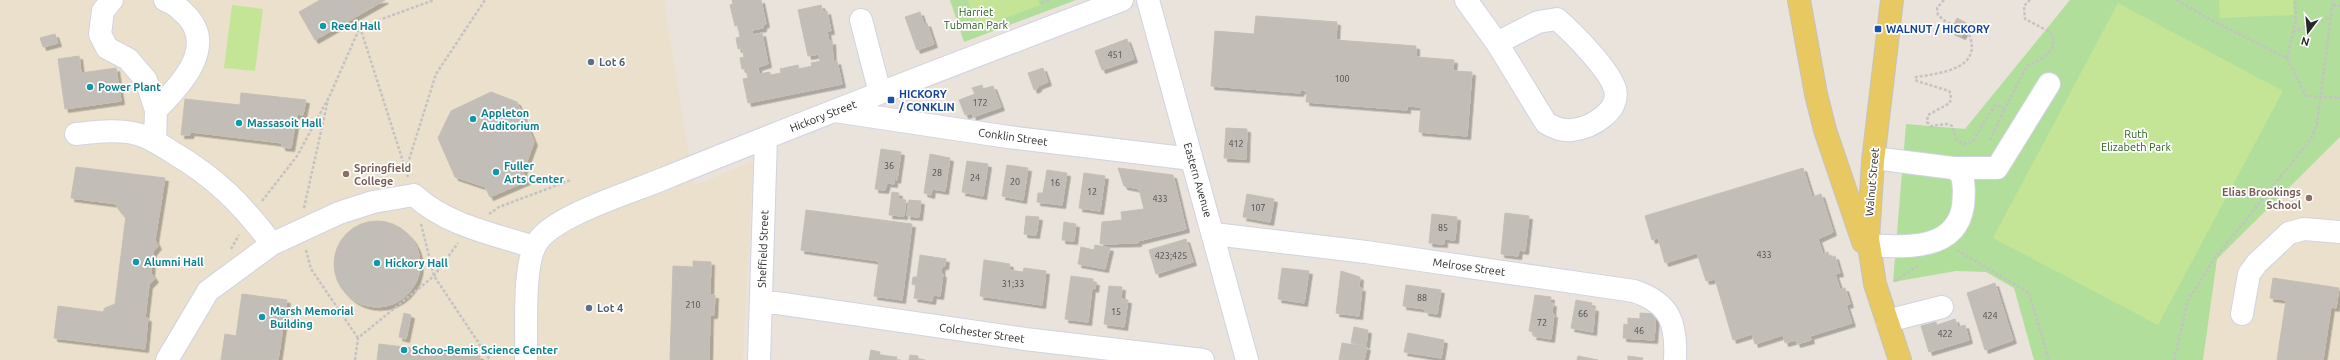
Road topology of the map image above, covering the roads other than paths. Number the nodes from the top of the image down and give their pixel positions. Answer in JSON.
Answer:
{"nodes":[{"id":1,"x":112,"y":0,"type":"edge"},
{"id":2,"x":164,"y":0,"type":"edge"},
{"id":3,"x":1122,"y":0,"type":"edge"},
{"id":4,"x":1148,"y":0,"type":"edge"},
{"id":5,"x":1466,"y":0,"type":"edge"},
{"id":6,"x":1799,"y":0,"type":"edge"},
{"id":7,"x":1892,"y":0,"type":"edge"},
{"id":8,"x":862,"y":20,"type":"dead end"},
{"id":9,"x":1497,"y":44,"type":"junction"},
{"id":10,"x":2049,"y":84,"type":"dead end"},
{"id":11,"x":880,"y":93,"type":"junction"},
{"id":12,"x":156,"y":110,"type":"junction"},
{"id":13,"x":834,"y":111,"type":"junction"},
{"id":14,"x":76,"y":134,"type":"dead end"},
{"id":15,"x":766,"y":138,"type":"junction"},
{"id":16,"x":155,"y":141,"type":"junction"},
{"id":17,"x":1874,"y":158,"type":"junction"},
{"id":18,"x":1192,"y":159,"type":"junction"},
{"id":19,"x":1953,"y":168,"type":"junction"},
{"id":20,"x":2340,"y":232,"type":"edge"},
{"id":21,"x":1214,"y":234,"type":"junction"},
{"id":22,"x":272,"y":244,"type":"junction"},
{"id":23,"x":1868,"y":245,"type":"junction"},
{"id":24,"x":534,"y":247,"type":"junction"},
{"id":25,"x":1872,"y":269,"type":"junction"},
{"id":26,"x":762,"y":301,"type":"junction"},
{"id":27,"x":1942,"y":307,"type":"dead end"},
{"id":28,"x":2242,"y":314,"type":"dead end"},
{"id":29,"x":1887,"y":321,"type":"junction"},
{"id":30,"x":167,"y":360,"type":"edge"},
{"id":31,"x":526,"y":360,"type":"edge"},
{"id":32,"x":760,"y":360,"type":"edge"},
{"id":33,"x":1203,"y":360,"type":"edge"},
{"id":34,"x":1247,"y":360,"type":"edge"},
{"id":35,"x":1675,"y":360,"type":"edge"},
{"id":36,"x":1900,"y":360,"type":"edge"}],
"edges":[{"from":1,"to":12,"type":"street"},
{"from":2,"to":12,"type":"street"},
{"from":3,"to":11,"type":"street","name":"Hickory Street"},
{"from":4,"to":18,"type":"street","name":"Eastern Avenue"},
{"from":5,"to":9,"type":"street"},
{"from":6,"to":25,"type":"main road"},
{"from":7,"to":17,"type":"main road","name":"Walnut Street"},
{"from":8,"to":11,"type":"street"},
{"from":9,"to":9,"type":"street"},
{"from":10,"to":19,"type":"street"},
{"from":11,"to":13,"type":"street","name":"Hickory Street"},
{"from":12,"to":16,"type":"street"},
{"from":13,"to":15,"type":"street","name":"Hickory Street"},
{"from":13,"to":18,"type":"street","name":"Conklin Street"},
{"from":14,"to":16,"type":"street"},
{"from":15,"to":24,"type":"street","name":"Hickory Street"},
{"from":15,"to":26,"type":"street","name":"Sheffield Street"},
{"from":16,"to":22,"type":"street"},
{"from":17,"to":19,"type":"street"},
{"from":17,"to":23,"type":"main road","name":"Walnut Street"},
{"from":18,"to":21,"type":"street","name":"Eastern Avenue"},
{"from":19,"to":23,"type":"street"},
{"from":20,"to":28,"type":"street"},
{"from":21,"to":34,"type":"street","name":"Eastern Avenue"},
{"from":21,"to":35,"type":"street","name":"Melrose Street"},
{"from":22,"to":24,"type":"street"},
{"from":22,"to":30,"type":"street"},
{"from":23,"to":25,"type":"main road","name":"Walnut Street"},
{"from":24,"to":31,"type":"street"},
{"from":25,"to":29,"type":"main road","name":"Walnut Street"},
{"from":26,"to":32,"type":"street","name":"Sheffield Street"},
{"from":26,"to":33,"type":"street","name":"Colchester Street"},
{"from":27,"to":29,"type":"street"},
{"from":29,"to":36,"type":"main road","name":"Walnut Street"}]}
